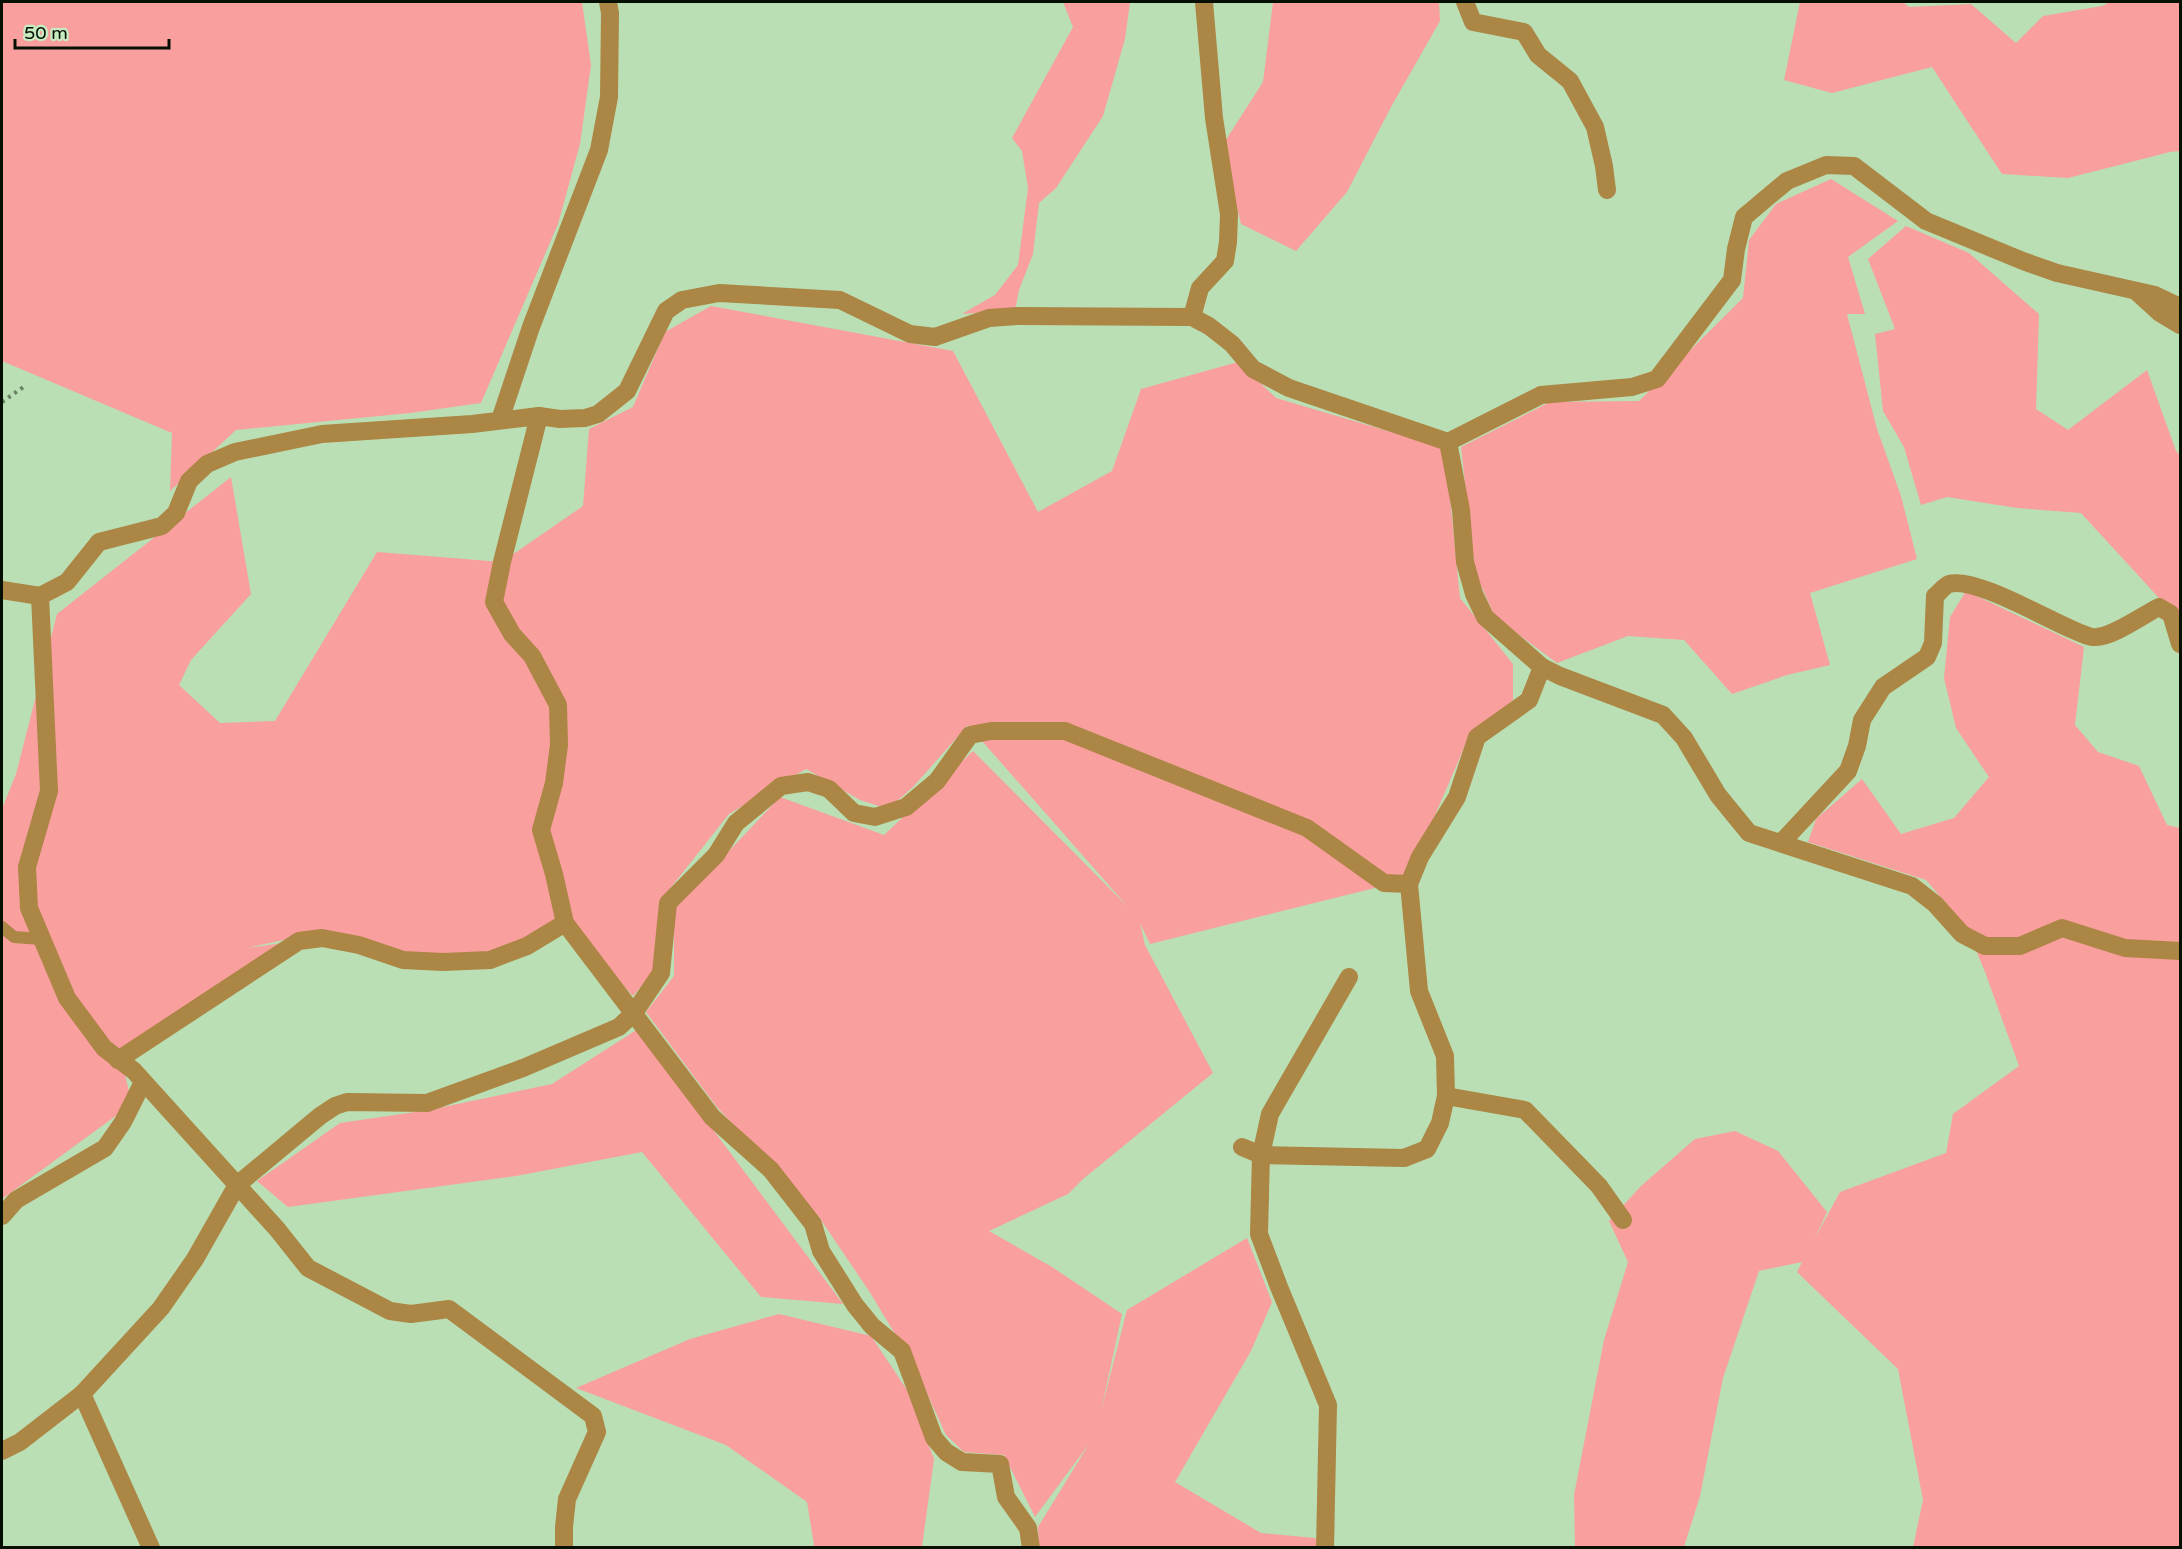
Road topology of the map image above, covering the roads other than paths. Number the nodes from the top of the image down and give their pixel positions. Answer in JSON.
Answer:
{"nodes":[{"id":1,"x":608,"y":2,"type":"edge"},
{"id":2,"x":1204,"y":2,"type":"edge"},
{"id":3,"x":1465,"y":2,"type":"edge"},
{"id":4,"x":1607,"y":190,"type":"dead end"},
{"id":5,"x":2134,"y":289,"type":"junction"},
{"id":6,"x":2181,"y":308,"type":"edge"},
{"id":7,"x":1192,"y":317,"type":"junction"},
{"id":8,"x":2181,"y":325,"type":"edge"},
{"id":9,"x":539,"y":416,"type":"junction"},
{"id":10,"x":500,"y":420,"type":"junction"},
{"id":11,"x":1448,"y":442,"type":"junction"},
{"id":12,"x":2,"y":590,"type":"edge"},
{"id":13,"x":40,"y":596,"type":"junction"},
{"id":14,"x":2181,"y":644,"type":"edge"},
{"id":15,"x":1542,"y":667,"type":"junction"},
{"id":16,"x":1781,"y":843,"type":"junction"},
{"id":17,"x":1409,"y":884,"type":"junction"},
{"id":18,"x":565,"y":923,"type":"junction"},
{"id":19,"x":2,"y":927,"type":"edge"},
{"id":20,"x":42,"y":939,"type":"junction"},
{"id":21,"x":2181,"y":951,"type":"edge"},
{"id":22,"x":1349,"y":977,"type":"dead end"},
{"id":23,"x":634,"y":1013,"type":"junction"},
{"id":24,"x":118,"y":1059,"type":"junction"},
{"id":25,"x":143,"y":1082,"type":"junction"},
{"id":26,"x":1446,"y":1096,"type":"junction"},
{"id":27,"x":1242,"y":1147,"type":"dead end"},
{"id":28,"x":1261,"y":1155,"type":"junction"},
{"id":29,"x":237,"y":1185,"type":"junction"},
{"id":30,"x":2,"y":1216,"type":"edge"},
{"id":31,"x":1623,"y":1220,"type":"dead end"},
{"id":32,"x":82,"y":1394,"type":"junction"},
{"id":33,"x":2,"y":1451,"type":"edge"},
{"id":34,"x":151,"y":1548,"type":"edge"},
{"id":35,"x":564,"y":1548,"type":"edge"},
{"id":36,"x":1031,"y":1548,"type":"edge"},
{"id":37,"x":1325,"y":1548,"type":"edge"}],
"edges":[{"from":1,"to":10,"type":"street"},
{"from":2,"to":7,"type":"street"},
{"from":3,"to":4,"type":"street"},
{"from":5,"to":6,"type":"street"},
{"from":5,"to":8,"type":"street"},
{"from":5,"to":11,"type":"street"},
{"from":7,"to":9,"type":"street"},
{"from":7,"to":11,"type":"street"},
{"from":9,"to":10,"type":"street"},
{"from":9,"to":18,"type":"street"},
{"from":10,"to":13,"type":"street"},
{"from":11,"to":15,"type":"street"},
{"from":12,"to":13,"type":"street"},
{"from":13,"to":20,"type":"street"},
{"from":14,"to":16,"type":"street"},
{"from":15,"to":16,"type":"street"},
{"from":15,"to":17,"type":"street"},
{"from":16,"to":21,"type":"street"},
{"from":17,"to":23,"type":"street"},
{"from":17,"to":26,"type":"street"},
{"from":18,"to":23,"type":"street"},
{"from":18,"to":24,"type":"street"},
{"from":19,"to":20,"type":"lane"},
{"from":20,"to":24,"type":"street"},
{"from":22,"to":28,"type":"street"},
{"from":23,"to":29,"type":"street"},
{"from":23,"to":36,"type":"street"},
{"from":24,"to":25,"type":"street"},
{"from":25,"to":29,"type":"street"},
{"from":25,"to":30,"type":"street"},
{"from":26,"to":28,"type":"street"},
{"from":26,"to":31,"type":"street"},
{"from":27,"to":28,"type":"street"},
{"from":28,"to":37,"type":"street"},
{"from":29,"to":32,"type":"street"},
{"from":29,"to":35,"type":"street"},
{"from":32,"to":33,"type":"street"},
{"from":32,"to":34,"type":"street"}]}
